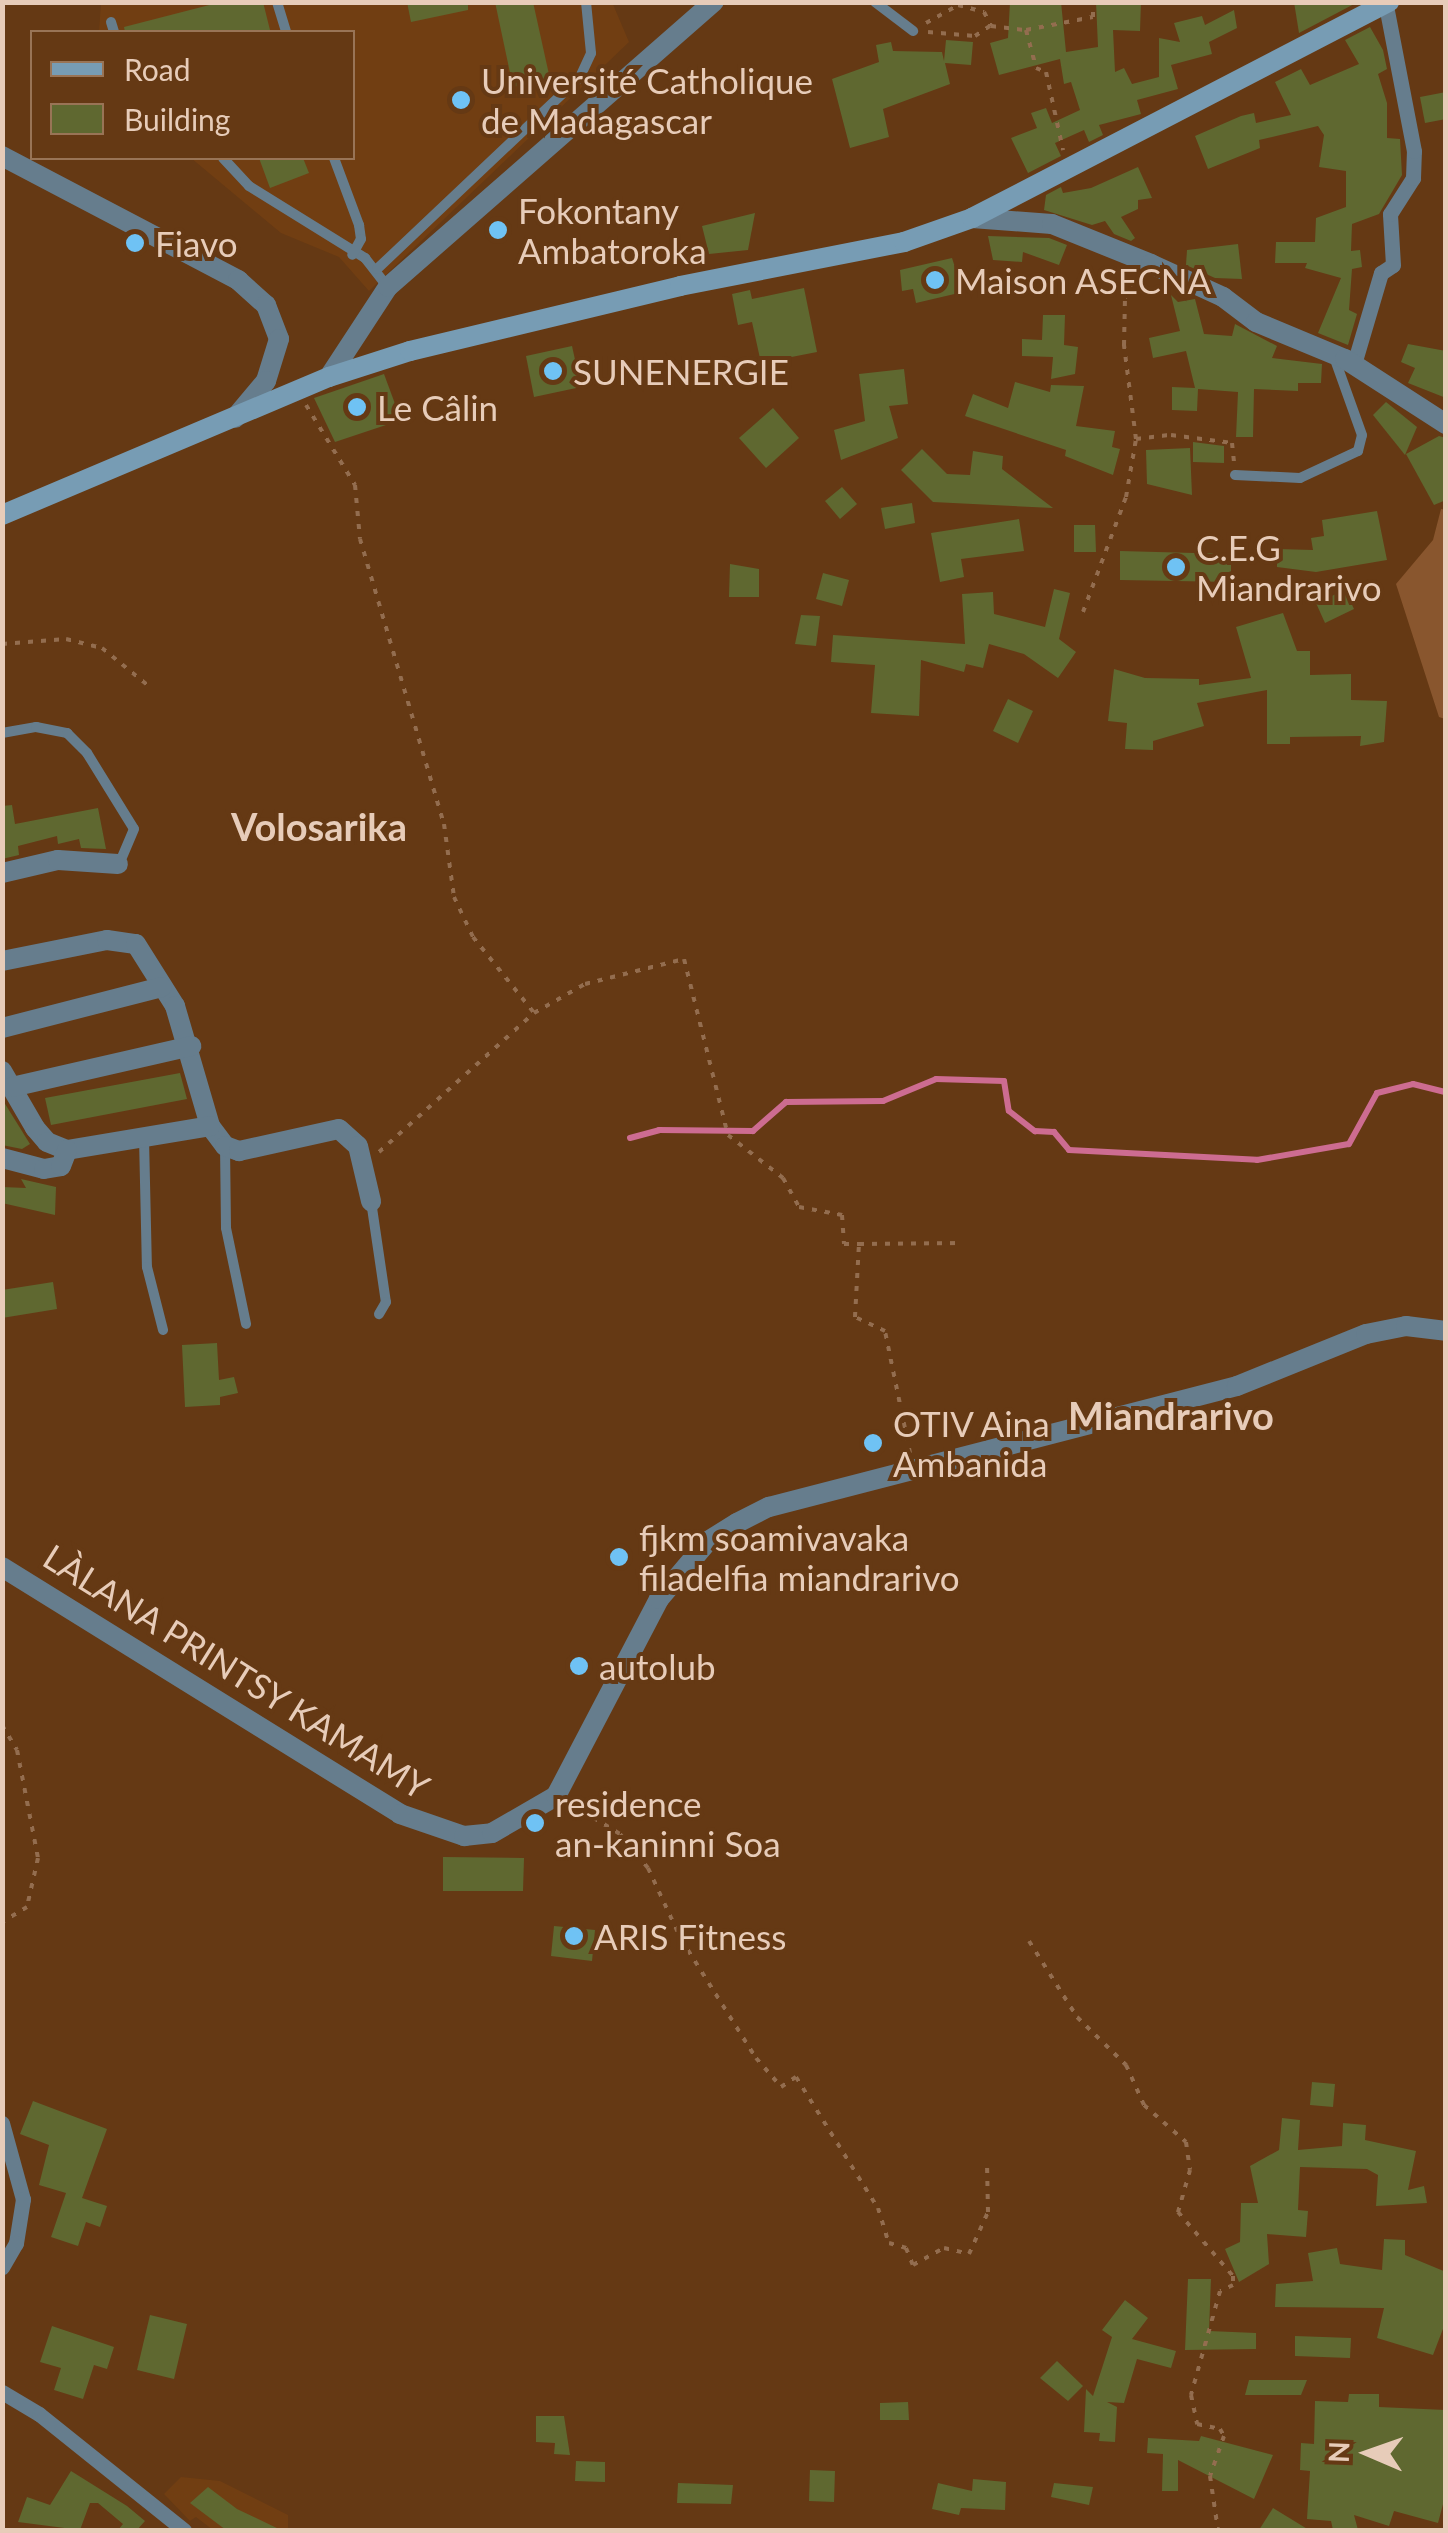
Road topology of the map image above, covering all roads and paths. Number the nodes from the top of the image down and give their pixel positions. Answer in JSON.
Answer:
{"nodes":[{"id":1,"x":276,"y":2,"type":"edge"},
{"id":2,"x":586,"y":2,"type":"edge"},
{"id":3,"x":714,"y":2,"type":"edge"},
{"id":4,"x":875,"y":2,"type":"edge"},
{"id":5,"x":1093,"y":2,"type":"edge"},
{"id":6,"x":1388,"y":4,"type":"edge"},
{"id":7,"x":991,"y":26,"type":"junction"},
{"id":8,"x":285,"y":30,"type":"edge"},
{"id":9,"x":1026,"y":30,"type":"junction"},
{"id":10,"x":913,"y":31,"type":"junction"},
{"id":11,"x":2,"y":156,"type":"edge"},
{"id":12,"x":225,"y":160,"type":"edge"},
{"id":13,"x":335,"y":160,"type":"edge"},
{"id":14,"x":1075,"y":168,"type":"junction"},
{"id":15,"x":972,"y":218,"type":"junction"},
{"id":16,"x":352,"y":255,"type":"junction"},
{"id":17,"x":1142,"y":262,"type":"junction"},
{"id":18,"x":383,"y":278,"type":"junction"},
{"id":19,"x":1333,"y":354,"type":"junction"},
{"id":20,"x":1354,"y":364,"type":"junction"},
{"id":21,"x":329,"y":377,"type":"junction"},
{"id":22,"x":298,"y":392,"type":"junction"},
{"id":23,"x":235,"y":418,"type":"junction"},
{"id":24,"x":1446,"y":424,"type":"edge"},
{"id":25,"x":1136,"y":440,"type":"junction"},
{"id":26,"x":1236,"y":475,"type":"joint"},
{"id":27,"x":2,"y":515,"type":"edge"},
{"id":28,"x":1083,"y":612,"type":"dead end"},
{"id":29,"x":2,"y":644,"type":"edge"},
{"id":30,"x":151,"y":688,"type":"dead end"},
{"id":31,"x":2,"y":733,"type":"edge"},
{"id":32,"x":118,"y":864,"type":"joint"},
{"id":33,"x":2,"y":873,"type":"edge"},
{"id":34,"x":2,"y":961,"type":"edge"},
{"id":35,"x":162,"y":986,"type":"junction"},
{"id":36,"x":534,"y":1013,"type":"junction"},
{"id":37,"x":2,"y":1028,"type":"edge"},
{"id":38,"x":191,"y":1046,"type":"junction"},
{"id":39,"x":7,"y":1079,"type":"edge"},
{"id":40,"x":210,"y":1126,"type":"junction"},
{"id":41,"x":144,"y":1138,"type":"junction"},
{"id":42,"x":225,"y":1146,"type":"junction"},
{"id":43,"x":67,"y":1150,"type":"junction"},
{"id":44,"x":2,"y":1158,"type":"edge"},
{"id":45,"x":362,"y":1162,"type":"junction"},
{"id":46,"x":371,"y":1201,"type":"joint"},
{"id":47,"x":963,"y":1243,"type":"dead end"},
{"id":48,"x":859,"y":1244,"type":"junction"},
{"id":49,"x":380,"y":1314,"type":"dead end"},
{"id":50,"x":246,"y":1324,"type":"dead end"},
{"id":51,"x":163,"y":1330,"type":"dead end"},
{"id":52,"x":1446,"y":1330,"type":"edge"},
{"id":53,"x":915,"y":1467,"type":"junction"},
{"id":54,"x":2,"y":1566,"type":"edge"},
{"id":55,"x":2,"y":1725,"type":"edge"},
{"id":56,"x":556,"y":1796,"type":"junction"},
{"id":57,"x":2,"y":1922,"type":"edge"},
{"id":58,"x":1029,"y":1941,"type":"dead end"},
{"id":59,"x":2,"y":2124,"type":"edge"},
{"id":60,"x":987,"y":2164,"type":"dead end"},
{"id":61,"x":2,"y":2267,"type":"edge"},
{"id":62,"x":2,"y":2392,"type":"edge"},
{"id":63,"x":184,"y":2530,"type":"edge"},
{"id":64,"x":1218,"y":2530,"type":"edge"}],
"edges":[{"from":1,"to":8,"type":"lane"},
{"from":2,"to":18,"type":"lane"},
{"from":3,"to":18,"type":"street"},
{"from":4,"to":10,"type":"lane"},
{"from":5,"to":9,"type":"path"},
{"from":6,"to":14,"type":"main road"},
{"from":6,"to":20,"type":"street"},
{"from":7,"to":9,"type":"path"},
{"from":7,"to":10,"type":"path"},
{"from":7,"to":10,"type":"path"},
{"from":9,"to":14,"type":"path"},
{"from":11,"to":23,"type":"street"},
{"from":12,"to":16,"type":"lane"},
{"from":13,"to":16,"type":"lane"},
{"from":14,"to":15,"type":"main road"},
{"from":15,"to":17,"type":"street"},
{"from":15,"to":21,"type":"main road"},
{"from":16,"to":18,"type":"lane"},
{"from":17,"to":19,"type":"street"},
{"from":17,"to":25,"type":"path"},
{"from":18,"to":21,"type":"street"},
{"from":19,"to":20,"type":"street"},
{"from":19,"to":26,"type":"lane"},
{"from":20,"to":24,"type":"street"},
{"from":21,"to":22,"type":"main road"},
{"from":22,"to":23,"type":"main road"},
{"from":22,"to":36,"type":"path"},
{"from":23,"to":27,"type":"main road"},
{"from":25,"to":26,"type":"path"},
{"from":25,"to":28,"type":"path"},
{"from":29,"to":30,"type":"path"},
{"from":31,"to":32,"type":"lane"},
{"from":32,"to":33,"type":"street"},
{"from":34,"to":35,"type":"street"},
{"from":35,"to":37,"type":"street"},
{"from":35,"to":38,"type":"street"},
{"from":36,"to":45,"type":"path"},
{"from":36,"to":48,"type":"path"},
{"from":38,"to":39,"type":"street"},
{"from":38,"to":40,"type":"street"},
{"from":39,"to":43,"type":"street"},
{"from":40,"to":41,"type":"street"},
{"from":40,"to":42,"type":"street"},
{"from":41,"to":43,"type":"street"},
{"from":41,"to":51,"type":"lane"},
{"from":42,"to":45,"type":"street"},
{"from":42,"to":50,"type":"lane"},
{"from":43,"to":44,"type":"street"},
{"from":45,"to":46,"type":"street"},
{"from":46,"to":49,"type":"lane"},
{"from":47,"to":48,"type":"path"},
{"from":48,"to":53,"type":"path"},
{"from":52,"to":53,"type":"street"},
{"from":53,"to":56,"type":"street"},
{"from":54,"to":56,"type":"street","name":"LÀLANA PRINTSY KAMAMY"},
{"from":55,"to":57,"type":"path"},
{"from":56,"to":60,"type":"path"},
{"from":58,"to":64,"type":"path"},
{"from":59,"to":61,"type":"street"},
{"from":62,"to":63,"type":"street"}]}
